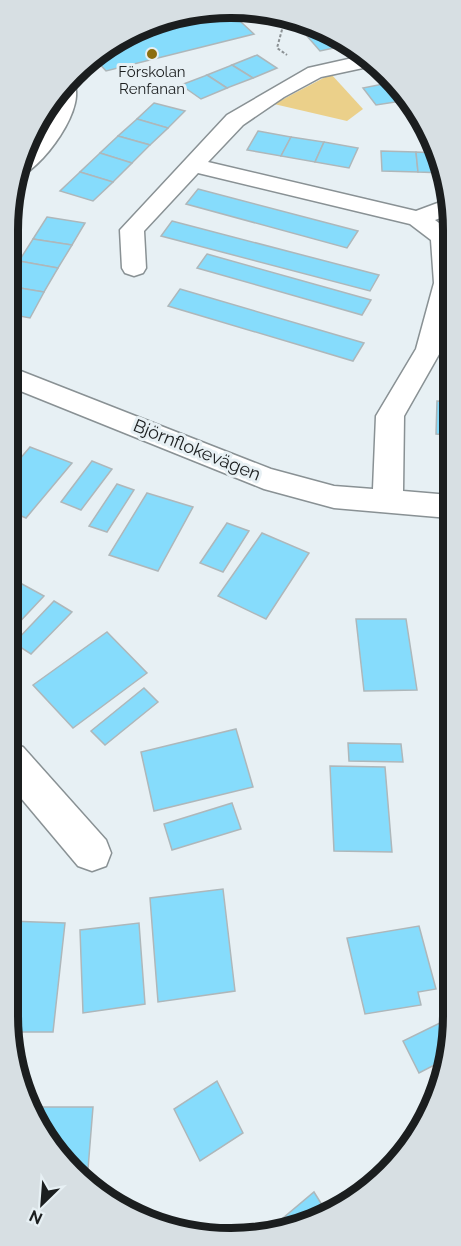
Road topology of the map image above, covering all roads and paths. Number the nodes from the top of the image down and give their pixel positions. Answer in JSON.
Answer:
{"nodes":[{"id":1,"x":283,"y":25,"type":"edge"},
{"id":2,"x":361,"y":62,"type":"edge"},
{"id":3,"x":315,"y":72,"type":"junction"},
{"id":4,"x":55,"y":111,"type":"edge"},
{"id":5,"x":32,"y":154,"type":"edge"},
{"id":6,"x":195,"y":165,"type":"junction"},
{"id":7,"x":442,"y":209,"type":"edge"},
{"id":8,"x":418,"y":219,"type":"junction"},
{"id":9,"x":443,"y":237,"type":"edge"},
{"id":10,"x":134,"y":268,"type":"dead end"},
{"id":11,"x":443,"y":322,"type":"edge"},
{"id":12,"x":440,"y":352,"type":"edge"},
{"id":13,"x":18,"y":379,"type":"edge"},
{"id":14,"x":388,"y":502,"type":"junction"},
{"id":15,"x":443,"y":506,"type":"edge"},
{"id":16,"x":18,"y":768,"type":"edge"},
{"id":17,"x":92,"y":853,"type":"dead end"}],
"edges":[{"from":1,"to":3,"type":"path"},
{"from":2,"to":3,"type":"street"},
{"from":3,"to":6,"type":"street"},
{"from":4,"to":5,"type":"street"},
{"from":6,"to":8,"type":"street"},
{"from":6,"to":10,"type":"street"},
{"from":7,"to":8,"type":"street"},
{"from":8,"to":9,"type":"street"},
{"from":11,"to":12,"type":"street"},
{"from":12,"to":14,"type":"street"},
{"from":13,"to":14,"type":"street","name":"Björnflokevägen"},
{"from":14,"to":15,"type":"street","name":"Björnflokevägen"},
{"from":16,"to":17,"type":"street"}]}
